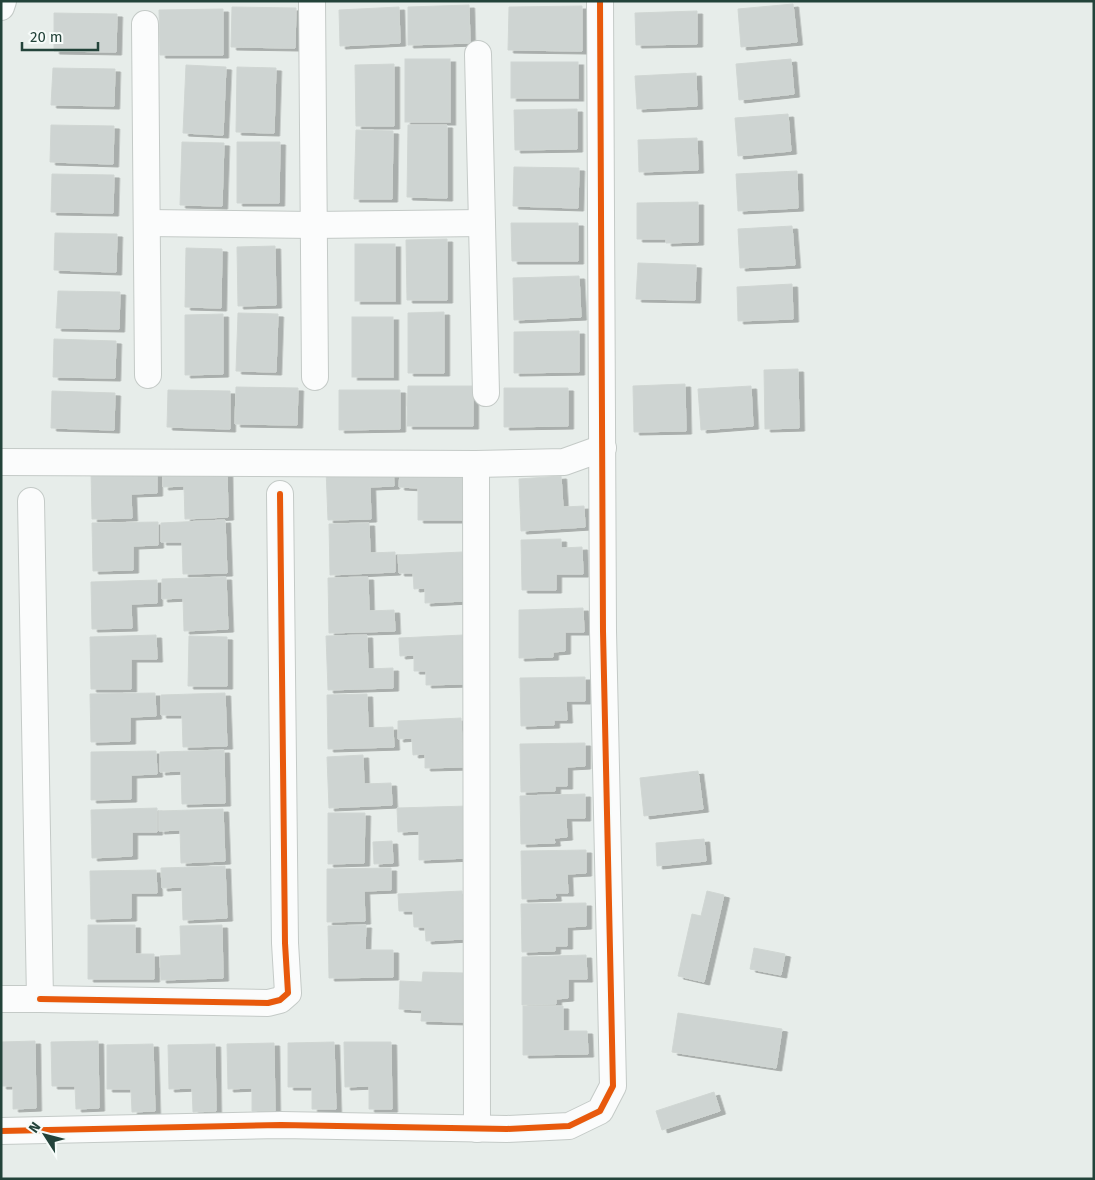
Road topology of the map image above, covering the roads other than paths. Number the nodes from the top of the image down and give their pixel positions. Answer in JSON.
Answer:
{"nodes":[{"id":1,"x":3,"y":1,"type":"edge"},
{"id":2,"x":312,"y":1,"type":"edge"},
{"id":3,"x":600,"y":1,"type":"edge"},
{"id":4,"x":1,"y":7,"type":"edge"},
{"id":5,"x":145,"y":24,"type":"dead end"},
{"id":6,"x":478,"y":54,"type":"dead end"},
{"id":7,"x":147,"y":223,"type":"junction"},
{"id":8,"x":482,"y":223,"type":"junction"},
{"id":9,"x":313,"y":225,"type":"junction"},
{"id":10,"x":148,"y":376,"type":"dead end"},
{"id":11,"x":315,"y":377,"type":"dead end"},
{"id":12,"x":486,"y":394,"type":"dead end"},
{"id":13,"x":602,"y":448,"type":"junction"},
{"id":14,"x":1,"y":462,"type":"edge"},
{"id":15,"x":476,"y":464,"type":"junction"},
{"id":16,"x":280,"y":494,"type":"dead end"},
{"id":17,"x":31,"y":501,"type":"dead end"},
{"id":18,"x":40,"y":998,"type":"junction"},
{"id":19,"x":1,"y":999,"type":"edge"},
{"id":20,"x":477,"y":1129,"type":"junction"},
{"id":21,"x":1,"y":1131,"type":"edge"}],
"edges":[{"from":1,"to":4,"type":"street"},
{"from":2,"to":9,"type":"street"},
{"from":3,"to":13,"type":"street"},
{"from":5,"to":7,"type":"street"},
{"from":6,"to":8,"type":"street"},
{"from":7,"to":9,"type":"street"},
{"from":7,"to":10,"type":"street"},
{"from":8,"to":9,"type":"street"},
{"from":8,"to":12,"type":"street"},
{"from":9,"to":11,"type":"street"},
{"from":13,"to":15,"type":"street"},
{"from":13,"to":20,"type":"street"},
{"from":14,"to":15,"type":"street"},
{"from":15,"to":20,"type":"street"},
{"from":16,"to":18,"type":"street"},
{"from":17,"to":18,"type":"street"},
{"from":18,"to":19,"type":"street"},
{"from":20,"to":21,"type":"street"}]}
